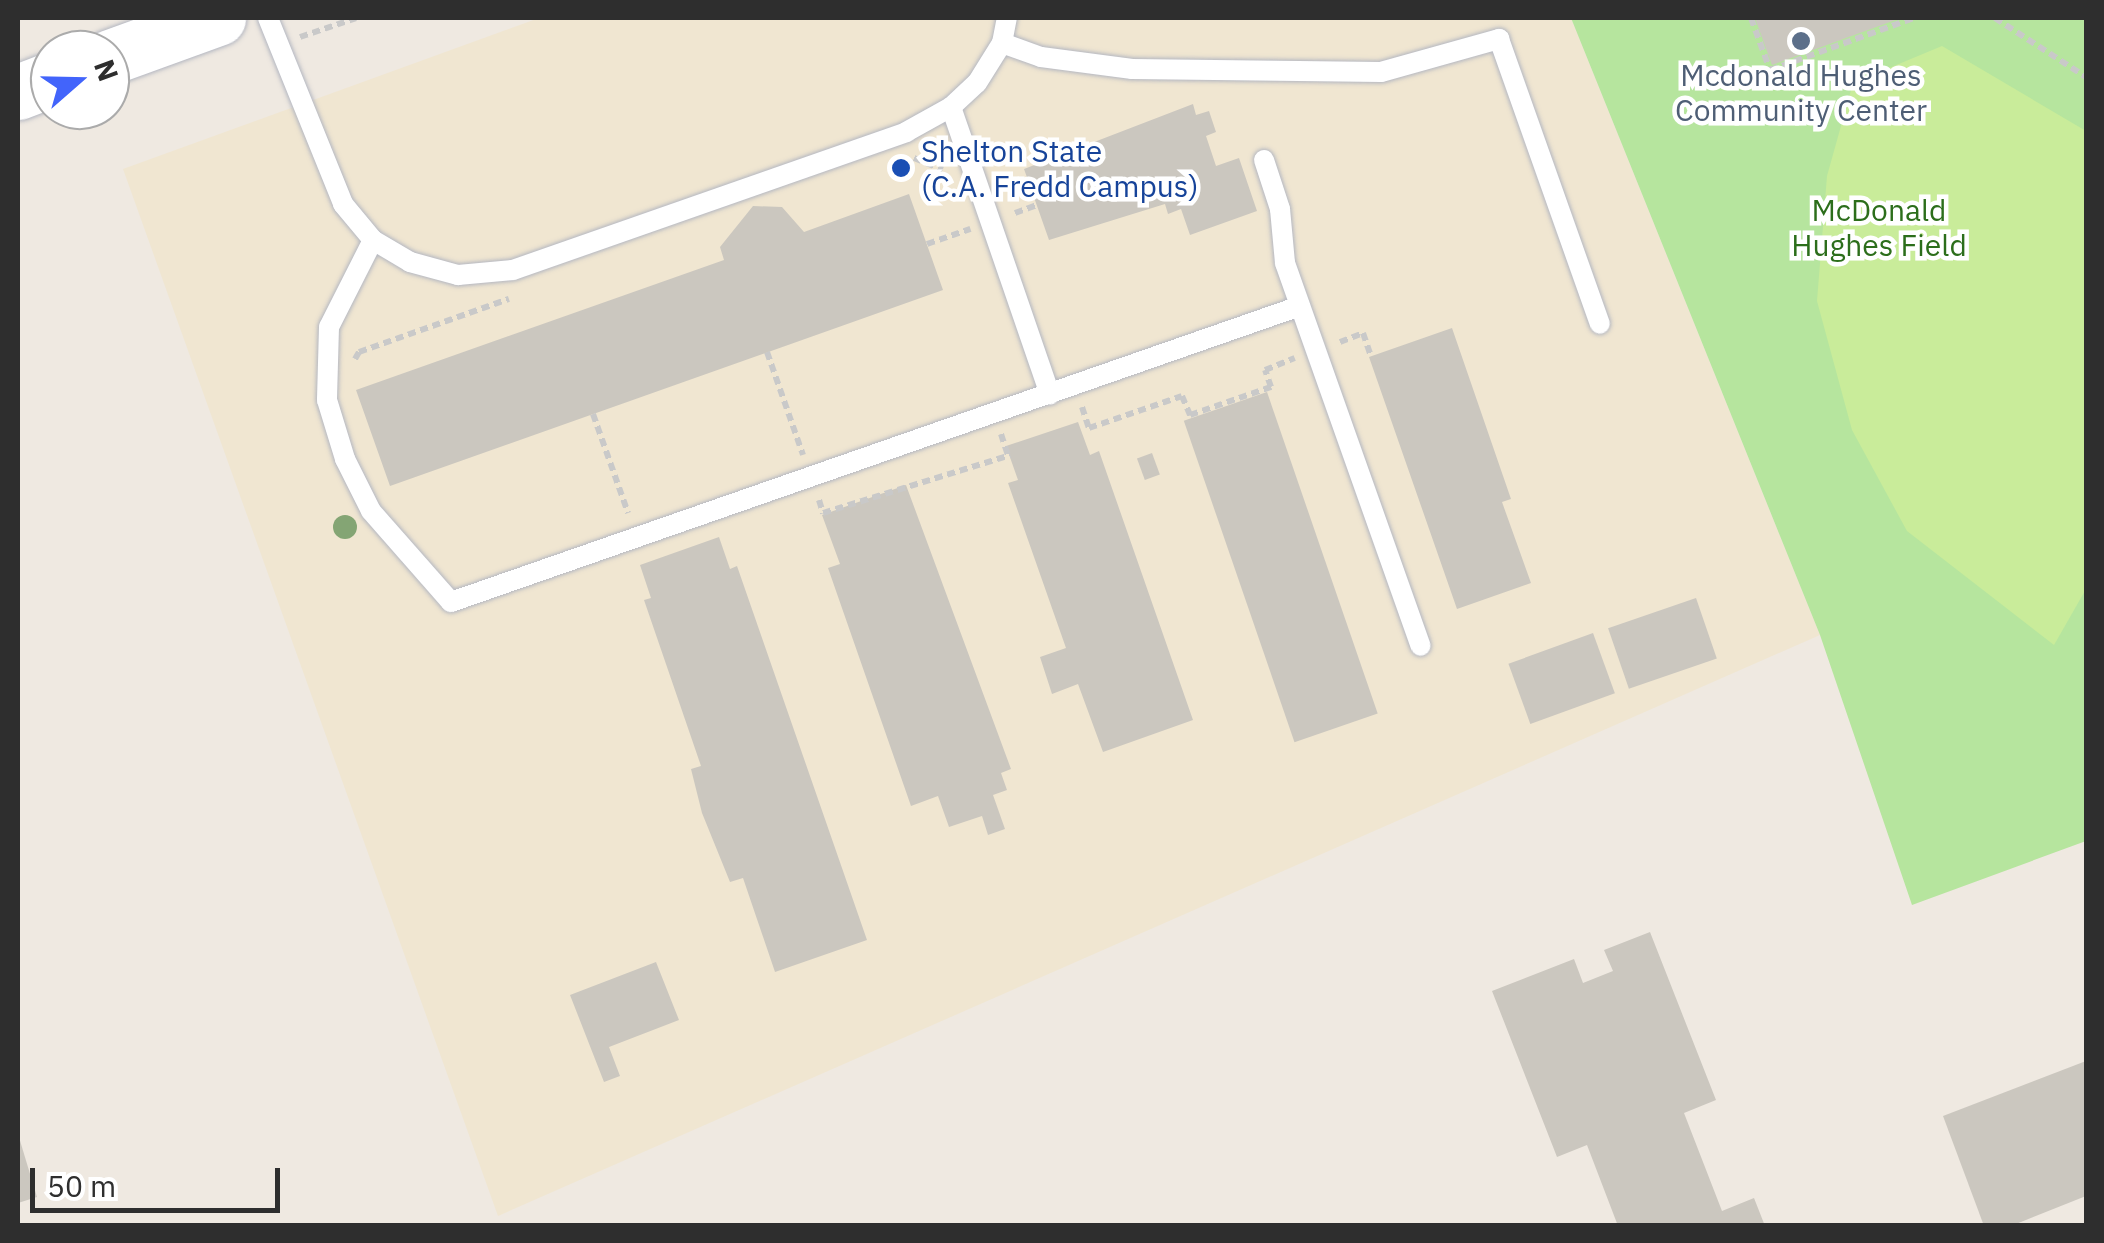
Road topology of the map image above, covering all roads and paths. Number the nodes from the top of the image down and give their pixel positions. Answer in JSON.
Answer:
{"nodes":[{"id":1,"x":218,"y":18,"type":"edge"},
{"id":2,"x":268,"y":18,"type":"edge"},
{"id":3,"x":1006,"y":18,"type":"edge"},
{"id":4,"x":1750,"y":18,"type":"edge"},
{"id":5,"x":1914,"y":18,"type":"edge"},
{"id":6,"x":1995,"y":18,"type":"edge"},
{"id":7,"x":1002,"y":43,"type":"junction"},
{"id":8,"x":130,"y":51,"type":"edge"},
{"id":9,"x":2086,"y":77,"type":"edge"},
{"id":10,"x":951,"y":107,"type":"junction"},
{"id":11,"x":906,"y":159,"type":"dead end"},
{"id":12,"x":1264,"y":160,"type":"dead end"},
{"id":13,"x":948,"y":178,"type":"dead end"},
{"id":14,"x":960,"y":213,"type":"dead end"},
{"id":15,"x":373,"y":240,"type":"junction"},
{"id":16,"x":972,"y":248,"type":"dead end"},
{"id":17,"x":521,"y":294,"type":"dead end"},
{"id":18,"x":1300,"y":306,"type":"junction"},
{"id":19,"x":1600,"y":324,"type":"dead end"},
{"id":20,"x":1316,"y":350,"type":"junction"},
{"id":21,"x":1372,"y":356,"type":"dead end"},
{"id":22,"x":352,"y":364,"type":"dead end"},
{"id":23,"x":1050,"y":394,"type":"junction"},
{"id":24,"x":1065,"y":411,"type":"dead end"},
{"id":25,"x":593,"y":414,"type":"dead end"},
{"id":26,"x":1017,"y":428,"type":"dead end"},
{"id":27,"x":823,"y":451,"type":"dead end"},
{"id":28,"x":1008,"y":456,"type":"dead end"},
{"id":29,"x":787,"y":464,"type":"dead end"},
{"id":30,"x":648,"y":514,"type":"dead end"},
{"id":31,"x":1421,"y":646,"type":"dead end"}],
"edges":[{"from":1,"to":8,"type":"main road"},
{"from":2,"to":15,"type":"lane"},
{"from":3,"to":7,"type":"lane"},
{"from":4,"to":5,"type":"path"},
{"from":6,"to":9,"type":"path"},
{"from":7,"to":10,"type":"lane"},
{"from":7,"to":19,"type":"lane"},
{"from":10,"to":15,"type":"lane"},
{"from":10,"to":23,"type":"lane"},
{"from":11,"to":13,"type":"path"},
{"from":12,"to":18,"type":"lane"},
{"from":14,"to":16,"type":"path"},
{"from":15,"to":23,"type":"lane"},
{"from":17,"to":22,"type":"path"},
{"from":18,"to":20,"type":"lane"},
{"from":18,"to":23,"type":"lane"},
{"from":20,"to":21,"type":"path"},
{"from":20,"to":24,"type":"path"},
{"from":20,"to":31,"type":"lane"},
{"from":25,"to":30,"type":"path"},
{"from":26,"to":28,"type":"path"},
{"from":27,"to":29,"type":"path"}]}
